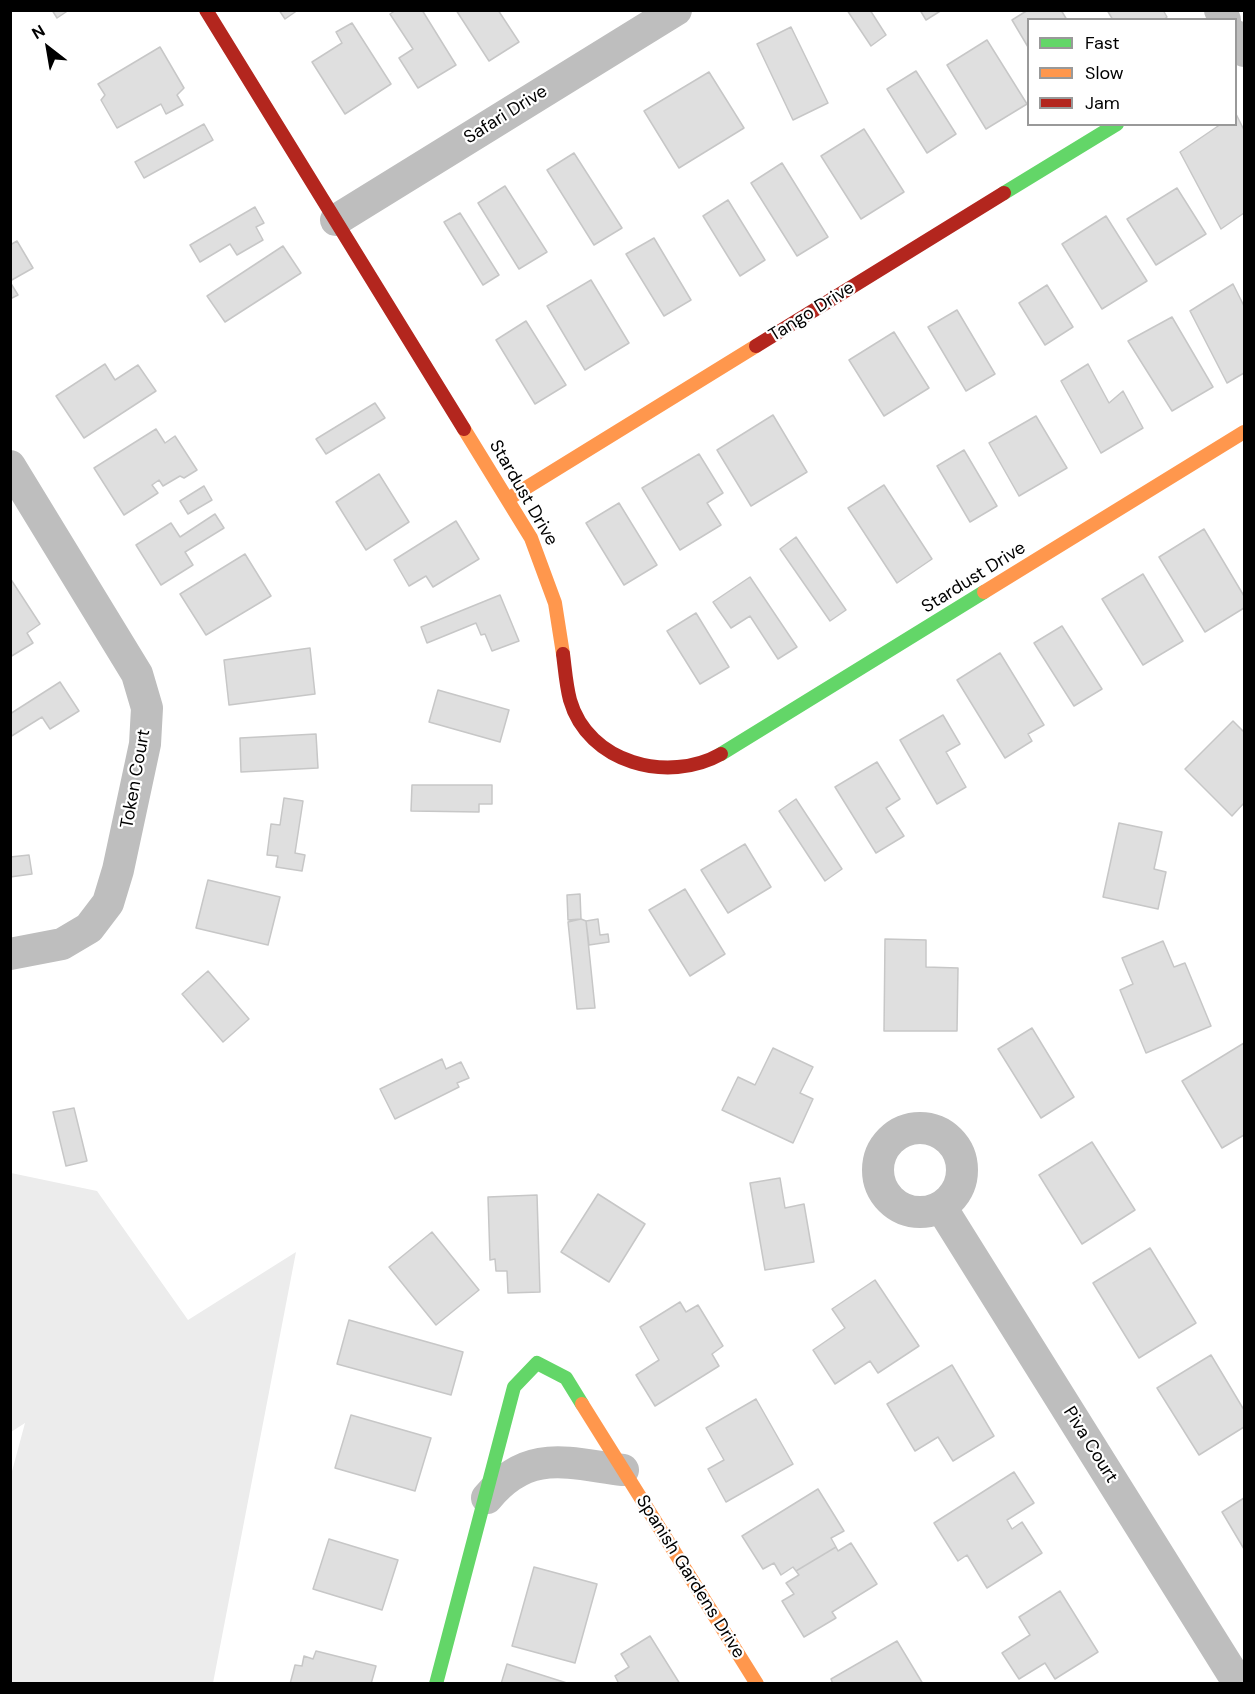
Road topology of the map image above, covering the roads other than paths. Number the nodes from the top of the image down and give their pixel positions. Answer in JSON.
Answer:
{"nodes":[{"id":1,"x":206,"y":10,"type":"edge"},
{"id":2,"x":676,"y":10,"type":"edge"},
{"id":3,"x":1114,"y":126,"type":"edge"},
{"id":4,"x":336,"y":220,"type":"junction"},
{"id":5,"x":1245,"y":432,"type":"edge"},
{"id":6,"x":10,"y":466,"type":"edge"},
{"id":7,"x":19,"y":498,"type":"edge"},
{"id":8,"x":508,"y":499,"type":"junction"},
{"id":9,"x":10,"y":954,"type":"edge"},
{"id":10,"x":941,"y":1206,"type":"dead end"},
{"id":11,"x":623,"y":1470,"type":"junction"},
{"id":12,"x":487,"y":1498,"type":"junction"},
{"id":13,"x":436,"y":1683,"type":"edge"},
{"id":14,"x":757,"y":1683,"type":"edge"},
{"id":15,"x":1239,"y":1683,"type":"edge"}],
"edges":[{"from":1,"to":4,"type":"street","name":"Stardust Drive"},
{"from":2,"to":4,"type":"street","name":"Safari Drive"},
{"from":3,"to":8,"type":"street","name":"Tango Drive"},
{"from":4,"to":8,"type":"street","name":"Stardust Drive"},
{"from":5,"to":8,"type":"street","name":"Stardust Drive"},
{"from":6,"to":7,"type":"street","name":"Token Court"},
{"from":7,"to":9,"type":"street","name":"Token Court"},
{"from":10,"to":15,"type":"street","name":"Piva Court"},
{"from":11,"to":12,"type":"street"},
{"from":11,"to":12,"type":"street","name":"Spanish Gardens Drive"},
{"from":11,"to":14,"type":"street","name":"Spanish Gardens Drive"},
{"from":12,"to":13,"type":"street","name":"Spanish Gardens Drive"}]}
